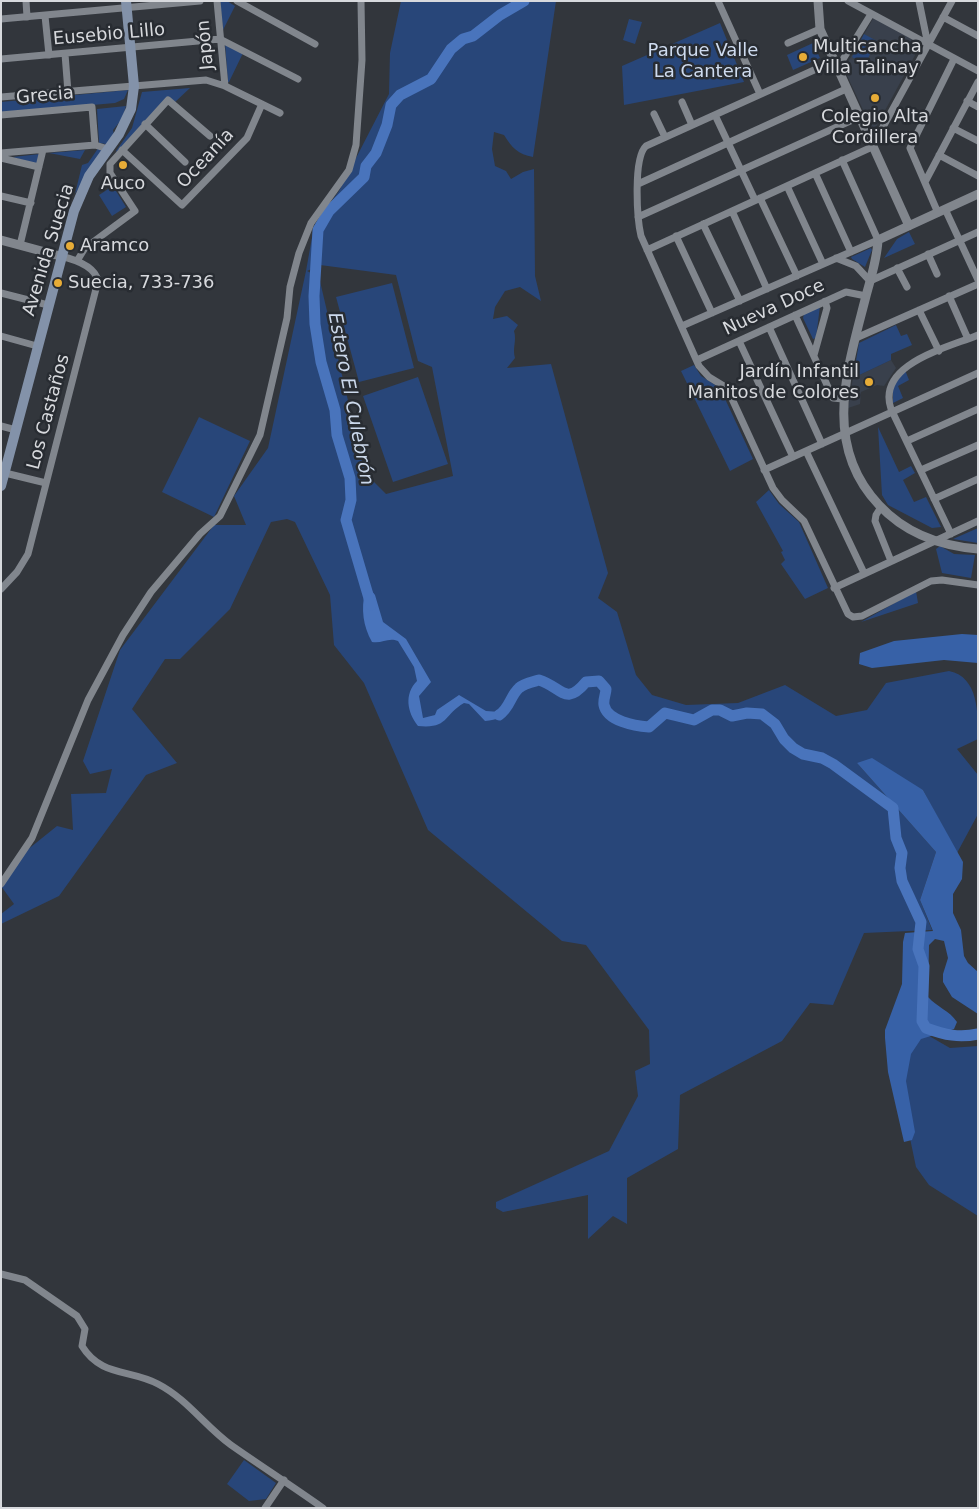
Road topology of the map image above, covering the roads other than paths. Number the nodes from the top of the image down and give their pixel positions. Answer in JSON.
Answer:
{"nodes":[{"id":1,"x":26,"y":1,"type":"edge"},
{"id":2,"x":200,"y":1,"type":"edge"},
{"id":3,"x":217,"y":1,"type":"edge"},
{"id":4,"x":237,"y":1,"type":"edge"},
{"id":5,"x":361,"y":1,"type":"edge"},
{"id":6,"x":718,"y":1,"type":"edge"},
{"id":7,"x":818,"y":1,"type":"edge"},
{"id":8,"x":848,"y":1,"type":"edge"},
{"id":9,"x":952,"y":1,"type":"edge"},
{"id":10,"x":918,"y":2,"type":"edge"},
{"id":11,"x":127,"y":5,"type":"edge"},
{"id":12,"x":871,"y":14,"type":"junction"},
{"id":13,"x":46,"y":16,"type":"junction"},
{"id":14,"x":28,"y":17,"type":"junction"},
{"id":15,"x":943,"y":17,"type":"junction"},
{"id":16,"x":1,"y":19,"type":"edge"},
{"id":17,"x":820,"y":29,"type":"junction"},
{"id":18,"x":978,"y":36,"type":"edge"},
{"id":19,"x":220,"y":39,"type":"junction"},
{"id":20,"x":788,"y":43,"type":"dead end"},
{"id":21,"x":315,"y":44,"type":"dead end"},
{"id":22,"x":928,"y":45,"type":"junction"},
{"id":23,"x":130,"y":48,"type":"junction"},
{"id":24,"x":64,"y":54,"type":"junction"},
{"id":25,"x":49,"y":55,"type":"junction"},
{"id":26,"x":954,"y":59,"type":"junction"},
{"id":27,"x":1,"y":60,"type":"edge"},
{"id":28,"x":836,"y":65,"type":"junction"},
{"id":29,"x":978,"y":71,"type":"edge"},
{"id":30,"x":298,"y":79,"type":"dead end"},
{"id":31,"x":978,"y":82,"type":"edge"},
{"id":32,"x":134,"y":86,"type":"junction"},
{"id":33,"x":224,"y":86,"type":"junction"},
{"id":34,"x":846,"y":89,"type":"junction"},
{"id":35,"x":68,"y":92,"type":"junction"},
{"id":36,"x":760,"y":94,"type":"junction"},
{"id":37,"x":1,"y":97,"type":"edge"},
{"id":38,"x":968,"y":101,"type":"junction"},
{"id":39,"x":682,"y":102,"type":"dead end"},
{"id":40,"x":262,"y":104,"type":"junction"},
{"id":41,"x":978,"y":107,"type":"edge"},
{"id":42,"x":280,"y":113,"type":"dead end"},
{"id":43,"x":654,"y":114,"type":"dead end"},
{"id":44,"x":715,"y":114,"type":"junction"},
{"id":45,"x":1,"y":115,"type":"edge"},
{"id":46,"x":859,"y":117,"type":"junction"},
{"id":47,"x":145,"y":124,"type":"junction"},
{"id":48,"x":692,"y":125,"type":"junction"},
{"id":49,"x":953,"y":128,"type":"junction"},
{"id":50,"x":210,"y":136,"type":"dead end"},
{"id":51,"x":665,"y":137,"type":"junction"},
{"id":52,"x":978,"y":141,"type":"edge"},
{"id":53,"x":728,"y":143,"type":"junction"},
{"id":54,"x":95,"y":145,"type":"junction"},
{"id":55,"x":872,"y":147,"type":"junction"},
{"id":56,"x":108,"y":149,"type":"junction"},
{"id":57,"x":44,"y":150,"type":"junction"},
{"id":58,"x":122,"y":150,"type":"junction"},
{"id":59,"x":1,"y":153,"type":"edge"},
{"id":60,"x":939,"y":155,"type":"junction"},
{"id":61,"x":1,"y":158,"type":"edge"},
{"id":62,"x":842,"y":160,"type":"junction"},
{"id":63,"x":185,"y":162,"type":"dead end"},
{"id":64,"x":39,"y":168,"type":"junction"},
{"id":65,"x":741,"y":170,"type":"junction"},
{"id":66,"x":815,"y":173,"type":"junction"},
{"id":67,"x":978,"y":176,"type":"edge"},
{"id":68,"x":925,"y":182,"type":"junction"},
{"id":69,"x":638,"y":184,"type":"junction"},
{"id":70,"x":787,"y":186,"type":"junction"},
{"id":71,"x":978,"y":194,"type":"edge"},
{"id":72,"x":1,"y":196,"type":"edge"},
{"id":73,"x":757,"y":199,"type":"junction"},
{"id":74,"x":31,"y":202,"type":"junction"},
{"id":75,"x":732,"y":211,"type":"junction"},
{"id":76,"x":942,"y":211,"type":"junction"},
{"id":77,"x":638,"y":216,"type":"junction"},
{"id":78,"x":704,"y":224,"type":"junction"},
{"id":79,"x":909,"y":226,"type":"junction"},
{"id":80,"x":978,"y":232,"type":"edge"},
{"id":81,"x":676,"y":236,"type":"junction"},
{"id":82,"x":1,"y":240,"type":"edge"},
{"id":83,"x":878,"y":240,"type":"junction"},
{"id":84,"x":959,"y":240,"type":"junction"},
{"id":85,"x":20,"y":245,"type":"junction"},
{"id":86,"x":647,"y":250,"type":"junction"},
{"id":87,"x":851,"y":252,"type":"junction"},
{"id":88,"x":928,"y":254,"type":"junction"},
{"id":89,"x":60,"y":256,"type":"junction"},
{"id":90,"x":836,"y":258,"type":"junction"},
{"id":91,"x":77,"y":261,"type":"junction"},
{"id":92,"x":823,"y":264,"type":"junction"},
{"id":93,"x":898,"y":268,"type":"junction"},
{"id":94,"x":937,"y":274,"type":"dead end"},
{"id":95,"x":796,"y":276,"type":"junction"},
{"id":96,"x":978,"y":280,"type":"edge"},
{"id":97,"x":870,"y":281,"type":"junction"},
{"id":98,"x":978,"y":284,"type":"edge"},
{"id":99,"x":907,"y":287,"type":"dead end"},
{"id":100,"x":767,"y":289,"type":"junction"},
{"id":101,"x":1,"y":293,"type":"edge"},
{"id":102,"x":866,"y":296,"type":"junction"},
{"id":103,"x":949,"y":296,"type":"junction"},
{"id":104,"x":740,"y":301,"type":"junction"},
{"id":105,"x":825,"y":301,"type":"junction"},
{"id":106,"x":48,"y":305,"type":"junction"},
{"id":107,"x":919,"y":310,"type":"junction"},
{"id":108,"x":712,"y":313,"type":"junction"},
{"id":109,"x":795,"y":315,"type":"junction"},
{"id":110,"x":682,"y":326,"type":"junction"},
{"id":111,"x":769,"y":327,"type":"junction"},
{"id":112,"x":978,"y":335,"type":"edge"},
{"id":113,"x":1,"y":336,"type":"edge"},
{"id":114,"x":856,"y":338,"type":"junction"},
{"id":115,"x":968,"y":339,"type":"junction"},
{"id":116,"x":739,"y":340,"type":"junction"},
{"id":117,"x":37,"y":346,"type":"junction"},
{"id":118,"x":939,"y":351,"type":"junction"},
{"id":119,"x":814,"y":355,"type":"junction"},
{"id":120,"x":697,"y":360,"type":"junction"},
{"id":121,"x":978,"y":373,"type":"edge"},
{"id":122,"x":844,"y":399,"type":"junction"},
{"id":123,"x":978,"y":409,"type":"edge"},
{"id":124,"x":893,"y":411,"type":"junction"},
{"id":125,"x":1,"y":426,"type":"edge"},
{"id":126,"x":16,"y":430,"type":"junction"},
{"id":127,"x":844,"y":434,"type":"junction"},
{"id":128,"x":907,"y":441,"type":"junction"},
{"id":129,"x":822,"y":444,"type":"junction"},
{"id":130,"x":978,"y":445,"type":"edge"},
{"id":131,"x":806,"y":451,"type":"junction"},
{"id":132,"x":793,"y":457,"type":"junction"},
{"id":133,"x":764,"y":470,"type":"junction"},
{"id":134,"x":921,"y":470,"type":"junction"},
{"id":135,"x":3,"y":472,"type":"edge"},
{"id":136,"x":978,"y":479,"type":"edge"},
{"id":137,"x":46,"y":483,"type":"junction"},
{"id":138,"x":1,"y":486,"type":"edge"},
{"id":139,"x":934,"y":499,"type":"junction"},
{"id":140,"x":881,"y":507,"type":"junction"},
{"id":141,"x":978,"y":521,"type":"edge"},
{"id":142,"x":950,"y":534,"type":"junction"},
{"id":143,"x":936,"y":541,"type":"junction"},
{"id":144,"x":978,"y":549,"type":"edge"},
{"id":145,"x":891,"y":561,"type":"junction"},
{"id":146,"x":864,"y":573,"type":"junction"},
{"id":147,"x":978,"y":585,"type":"edge"},
{"id":148,"x":834,"y":588,"type":"junction"},
{"id":149,"x":1,"y":589,"type":"edge"},
{"id":150,"x":1,"y":884,"type":"edge"},
{"id":151,"x":1,"y":1274,"type":"edge"},
{"id":152,"x":284,"y":1480,"type":"junction"},
{"id":153,"x":265,"y":1507,"type":"edge"},
{"id":154,"x":323,"y":1508,"type":"edge"}],
"edges":[{"from":1,"to":14,"type":"street"},
{"from":2,"to":11,"type":"street"},
{"from":3,"to":19,"type":"street","name":"Japón"},
{"from":4,"to":21,"type":"street"},
{"from":5,"to":150,"type":"street"},
{"from":6,"to":36,"type":"street"},
{"from":7,"to":17,"type":"street"},
{"from":8,"to":12,"type":"street"},
{"from":9,"to":15,"type":"street"},
{"from":10,"to":22,"type":"street"},
{"from":11,"to":13,"type":"street"},
{"from":11,"to":23,"type":"main road","name":"Avenida Suecia"},
{"from":12,"to":22,"type":"street"},
{"from":12,"to":28,"type":"street"},
{"from":13,"to":14,"type":"street"},
{"from":13,"to":25,"type":"street"},
{"from":14,"to":16,"type":"street"},
{"from":15,"to":18,"type":"street"},
{"from":15,"to":22,"type":"street"},
{"from":17,"to":20,"type":"street"},
{"from":17,"to":28,"type":"street"},
{"from":19,"to":23,"type":"street","name":"Eusebio Lillo"},
{"from":19,"to":30,"type":"street"},
{"from":19,"to":33,"type":"street","name":"Japón"},
{"from":22,"to":26,"type":"street"},
{"from":22,"to":55,"type":"street"},
{"from":23,"to":24,"type":"street","name":"Eusebio Lillo"},
{"from":23,"to":32,"type":"main road","name":"Avenida Suecia"},
{"from":24,"to":25,"type":"street","name":"Eusebio Lillo"},
{"from":24,"to":35,"type":"street"},
{"from":25,"to":27,"type":"street","name":"Eusebio Lillo"},
{"from":26,"to":29,"type":"street"},
{"from":26,"to":68,"type":"street"},
{"from":28,"to":34,"type":"street"},
{"from":28,"to":36,"type":"street"},
{"from":31,"to":38,"type":"street"},
{"from":32,"to":33,"type":"street"},
{"from":32,"to":35,"type":"street"},
{"from":32,"to":56,"type":"main road","name":"Avenida Suecia"},
{"from":33,"to":40,"type":"street"},
{"from":34,"to":46,"type":"street"},
{"from":34,"to":53,"type":"street"},
{"from":35,"to":37,"type":"street"},
{"from":36,"to":44,"type":"street"},
{"from":38,"to":41,"type":"street"},
{"from":38,"to":49,"type":"street"},
{"from":39,"to":48,"type":"street"},
{"from":40,"to":42,"type":"street"},
{"from":40,"to":58,"type":"street","name":"Oceanía"},
{"from":43,"to":51,"type":"street"},
{"from":44,"to":48,"type":"street"},
{"from":44,"to":53,"type":"street"},
{"from":45,"to":54,"type":"street","name":"Grecia"},
{"from":46,"to":55,"type":"street"},
{"from":46,"to":65,"type":"street"},
{"from":47,"to":50,"type":"street"},
{"from":47,"to":58,"type":"street"},
{"from":47,"to":63,"type":"street"},
{"from":48,"to":51,"type":"street"},
{"from":49,"to":52,"type":"street"},
{"from":49,"to":60,"type":"street"},
{"from":51,"to":69,"type":"street"},
{"from":53,"to":65,"type":"street"},
{"from":53,"to":69,"type":"street"},
{"from":54,"to":56,"type":"street"},
{"from":54,"to":57,"type":"street"},
{"from":55,"to":62,"type":"street"},
{"from":55,"to":79,"type":"street"},
{"from":56,"to":89,"type":"main road","name":"Avenida Suecia"},
{"from":57,"to":59,"type":"street"},
{"from":57,"to":64,"type":"street"},
{"from":58,"to":91,"type":"street"},
{"from":60,"to":67,"type":"street"},
{"from":60,"to":68,"type":"street"},
{"from":61,"to":64,"type":"street"},
{"from":62,"to":66,"type":"street"},
{"from":62,"to":83,"type":"street"},
{"from":64,"to":74,"type":"street"},
{"from":65,"to":73,"type":"street"},
{"from":65,"to":77,"type":"street"},
{"from":66,"to":70,"type":"street"},
{"from":66,"to":87,"type":"street"},
{"from":68,"to":76,"type":"street"},
{"from":69,"to":77,"type":"street"},
{"from":70,"to":73,"type":"street"},
{"from":70,"to":92,"type":"street"},
{"from":71,"to":76,"type":"street"},
{"from":72,"to":74,"type":"street"},
{"from":73,"to":75,"type":"street"},
{"from":73,"to":95,"type":"street"},
{"from":74,"to":85,"type":"street"},
{"from":75,"to":78,"type":"street"},
{"from":75,"to":100,"type":"street"},
{"from":76,"to":79,"type":"street"},
{"from":76,"to":84,"type":"street"},
{"from":77,"to":86,"type":"street"},
{"from":78,"to":81,"type":"street"},
{"from":78,"to":104,"type":"street"},
{"from":79,"to":83,"type":"street"},
{"from":80,"to":84,"type":"street"},
{"from":81,"to":86,"type":"street"},
{"from":81,"to":108,"type":"street"},
{"from":82,"to":85,"type":"street"},
{"from":83,"to":87,"type":"street"},
{"from":83,"to":97,"type":"street"},
{"from":84,"to":88,"type":"street"},
{"from":84,"to":96,"type":"street"},
{"from":85,"to":89,"type":"street"},
{"from":86,"to":110,"type":"street"},
{"from":87,"to":90,"type":"street"},
{"from":88,"to":93,"type":"street"},
{"from":88,"to":94,"type":"street"},
{"from":89,"to":91,"type":"street","name":"Los Castaños"},
{"from":89,"to":106,"type":"main road","name":"Avenida Suecia"},
{"from":90,"to":92,"type":"street"},
{"from":90,"to":97,"type":"street"},
{"from":91,"to":137,"type":"street","name":"Los Castaños"},
{"from":92,"to":95,"type":"street"},
{"from":93,"to":97,"type":"street"},
{"from":93,"to":99,"type":"street"},
{"from":95,"to":100,"type":"street"},
{"from":97,"to":102,"type":"street"},
{"from":98,"to":103,"type":"street"},
{"from":100,"to":104,"type":"street"},
{"from":101,"to":106,"type":"street"},
{"from":102,"to":105,"type":"street","name":"Nueva Doce"},
{"from":102,"to":114,"type":"street"},
{"from":103,"to":107,"type":"street"},
{"from":103,"to":115,"type":"street"},
{"from":104,"to":108,"type":"street"},
{"from":105,"to":109,"type":"street","name":"Nueva Doce"},
{"from":105,"to":119,"type":"street"},
{"from":106,"to":117,"type":"main road","name":"Avenida Suecia"},
{"from":107,"to":114,"type":"street"},
{"from":107,"to":118,"type":"street"},
{"from":108,"to":110,"type":"street"},
{"from":109,"to":111,"type":"street","name":"Nueva Doce"},
{"from":109,"to":119,"type":"street"},
{"from":110,"to":120,"type":"street"},
{"from":111,"to":116,"type":"street","name":"Nueva Doce"},
{"from":111,"to":129,"type":"street"},
{"from":112,"to":115,"type":"street"},
{"from":113,"to":117,"type":"street"},
{"from":114,"to":122,"type":"street"},
{"from":115,"to":118,"type":"street"},
{"from":116,"to":120,"type":"street","name":"Nueva Doce"},
{"from":116,"to":132,"type":"street"},
{"from":117,"to":126,"type":"main road","name":"Avenida Suecia"},
{"from":118,"to":124,"type":"street"},
{"from":119,"to":122,"type":"street"},
{"from":120,"to":133,"type":"street"},
{"from":121,"to":124,"type":"street"},
{"from":122,"to":127,"type":"street"},
{"from":123,"to":128,"type":"street"},
{"from":124,"to":127,"type":"street"},
{"from":124,"to":128,"type":"street"},
{"from":125,"to":126,"type":"street"},
{"from":126,"to":135,"type":"main road","name":"Avenida Suecia"},
{"from":127,"to":129,"type":"street"},
{"from":127,"to":140,"type":"street"},
{"from":128,"to":134,"type":"street"},
{"from":129,"to":131,"type":"street"},
{"from":130,"to":134,"type":"street"},
{"from":131,"to":132,"type":"street"},
{"from":131,"to":146,"type":"street"},
{"from":132,"to":133,"type":"street"},
{"from":133,"to":148,"type":"street"},
{"from":134,"to":139,"type":"street"},
{"from":135,"to":137,"type":"street"},
{"from":135,"to":138,"type":"main road","name":"Avenida Suecia"},
{"from":136,"to":139,"type":"street"},
{"from":137,"to":149,"type":"street","name":"Los Castaños"},
{"from":139,"to":142,"type":"street"},
{"from":140,"to":143,"type":"street"},
{"from":140,"to":145,"type":"street"},
{"from":141,"to":142,"type":"street"},
{"from":142,"to":143,"type":"street"},
{"from":143,"to":144,"type":"street"},
{"from":143,"to":145,"type":"street"},
{"from":145,"to":146,"type":"street"},
{"from":146,"to":148,"type":"street"},
{"from":147,"to":148,"type":"street"},
{"from":151,"to":152,"type":"street"},
{"from":152,"to":153,"type":"street"},
{"from":152,"to":154,"type":"street"}]}
